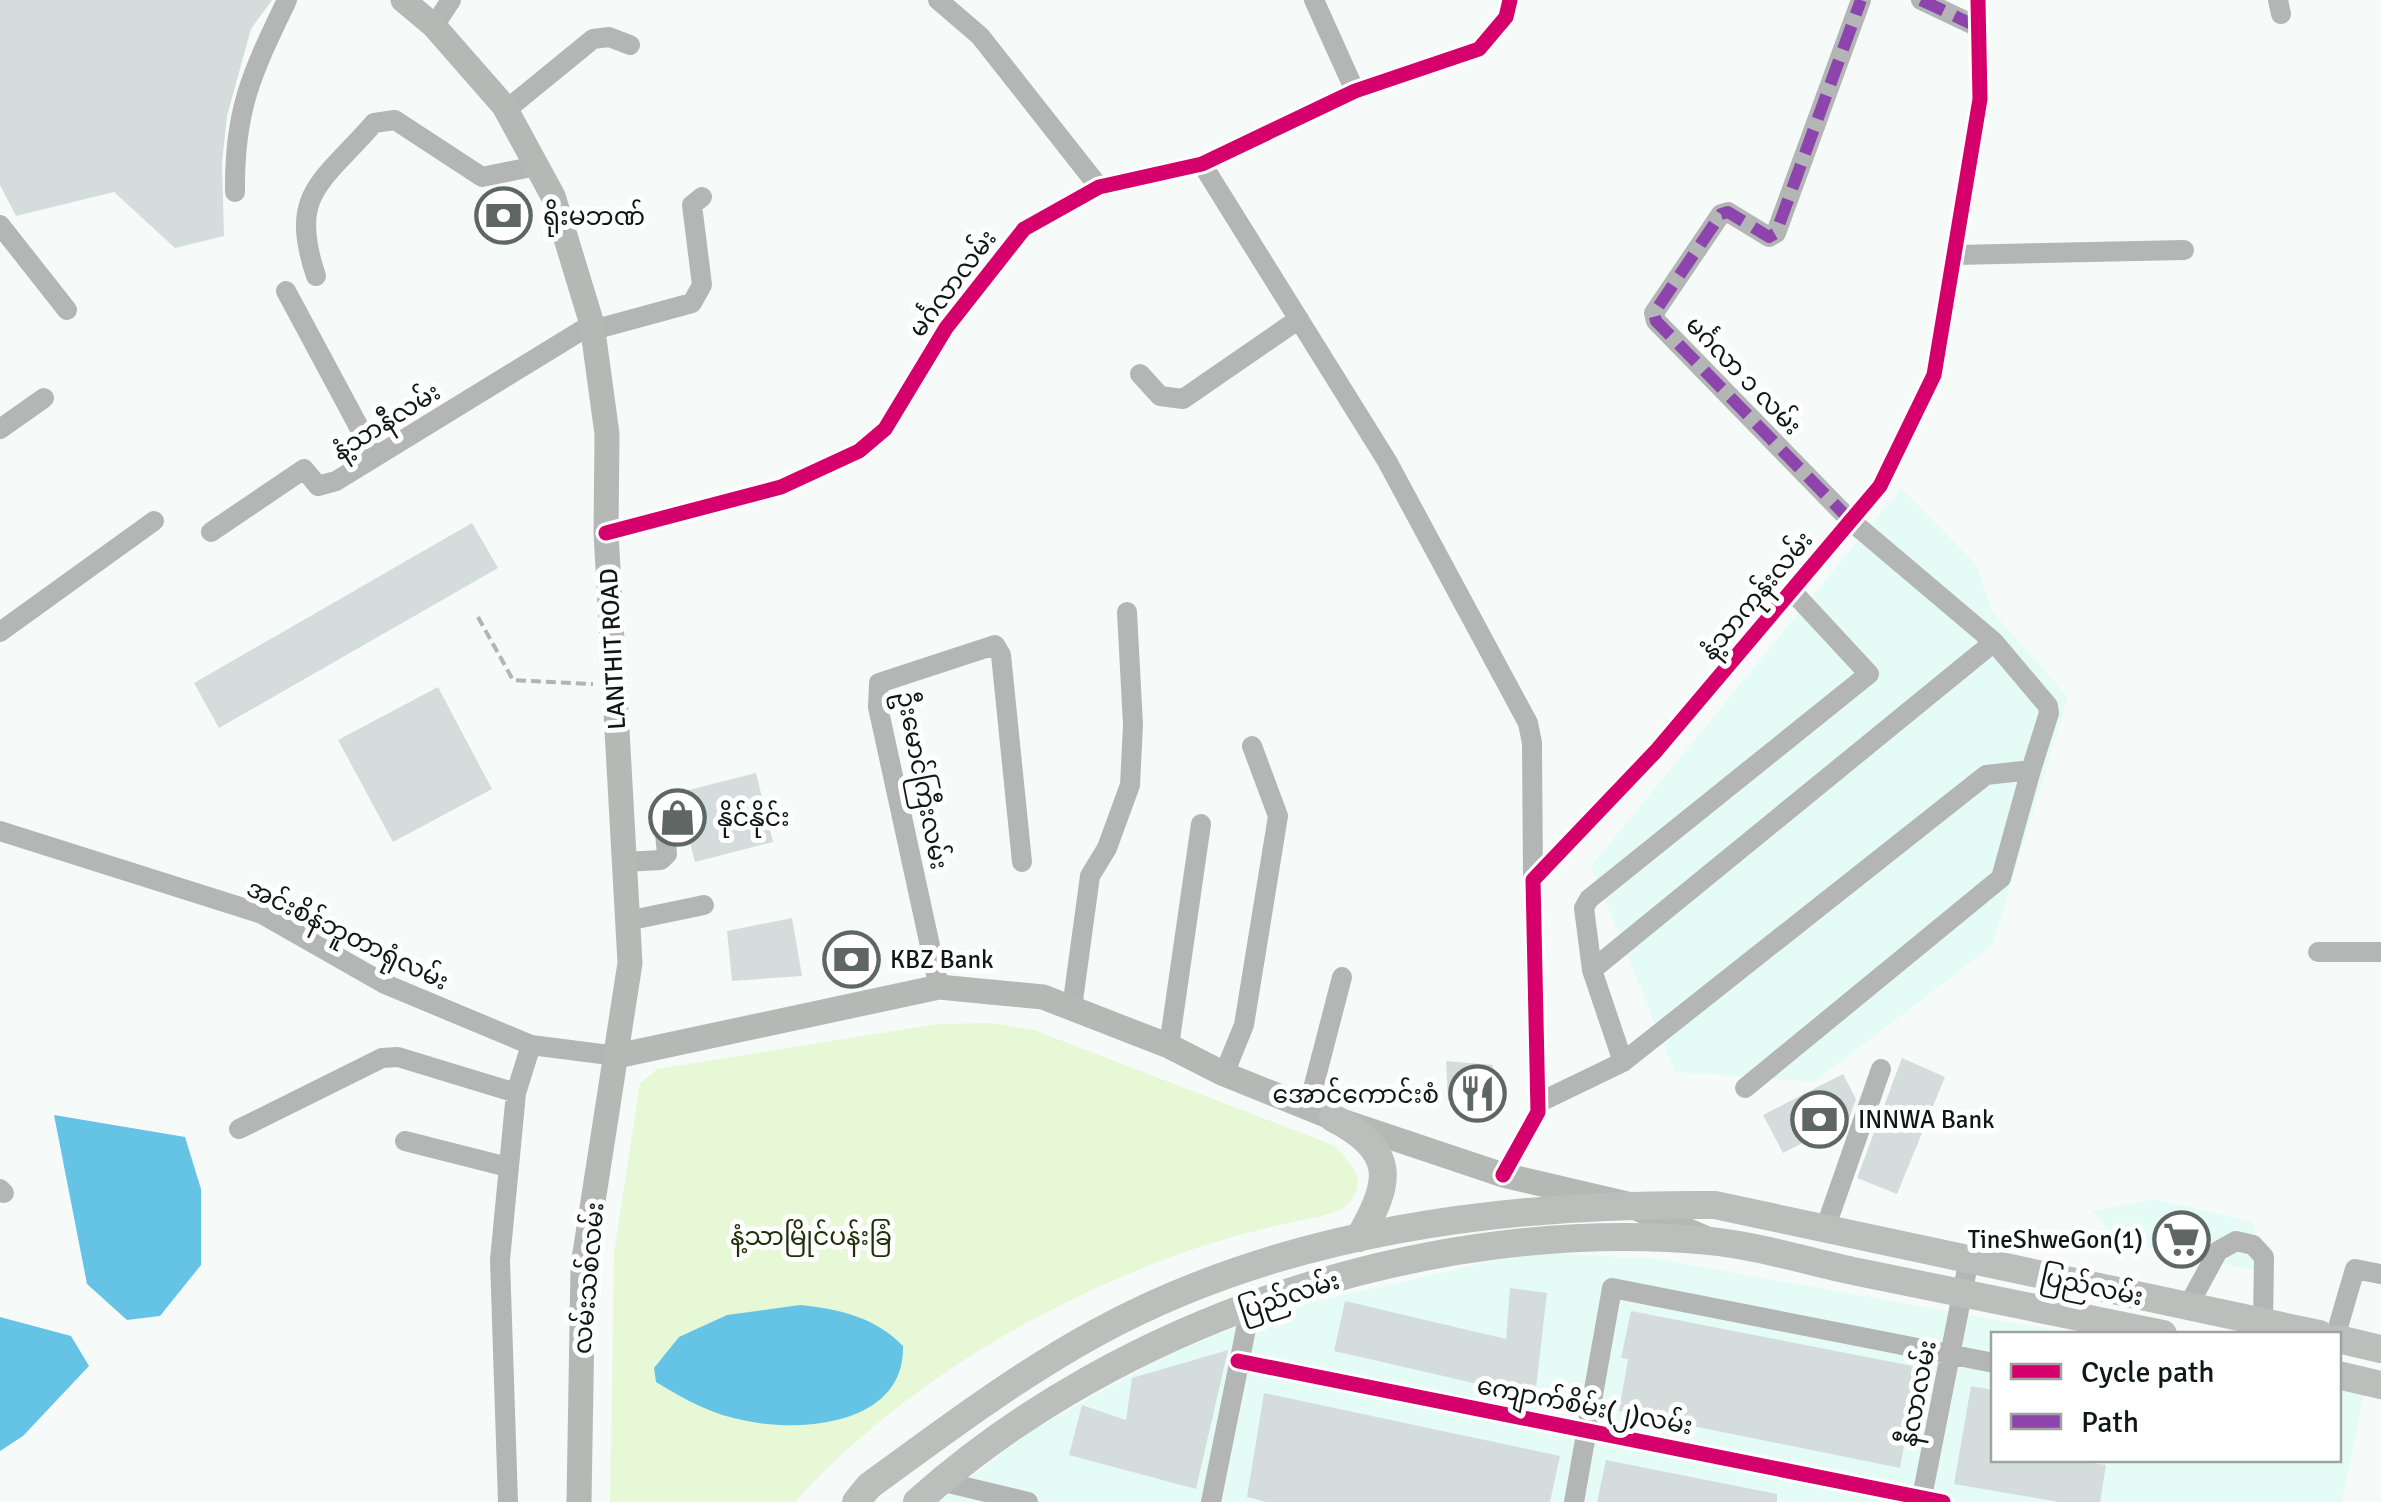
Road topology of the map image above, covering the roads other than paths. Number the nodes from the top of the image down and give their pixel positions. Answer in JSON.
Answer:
{"nodes":[{"id":1,"x":287,"y":0,"type":"edge"},
{"id":2,"x":451,"y":0,"type":"edge"},
{"id":3,"x":938,"y":0,"type":"edge"},
{"id":4,"x":1314,"y":0,"type":"edge"},
{"id":5,"x":1861,"y":0,"type":"edge"},
{"id":6,"x":1922,"y":0,"type":"edge"},
{"id":7,"x":1978,"y":0,"type":"edge"},
{"id":8,"x":406,"y":1,"type":"edge"},
{"id":9,"x":1507,"y":2,"type":"edge"},
{"id":10,"x":434,"y":26,"type":"junction"},
{"id":11,"x":1978,"y":27,"type":"junction"},
{"id":12,"x":630,"y":45,"type":"dead end"},
{"id":13,"x":1356,"y":91,"type":"junction"},
{"id":14,"x":506,"y":110,"type":"junction"},
{"id":15,"x":1202,"y":164,"type":"junction"},
{"id":16,"x":536,"y":166,"type":"junction"},
{"id":17,"x":1099,"y":188,"type":"junction"},
{"id":18,"x":235,"y":192,"type":"dead end"},
{"id":19,"x":702,"y":197,"type":"dead end"},
{"id":20,"x":0,"y":226,"type":"edge"},
{"id":21,"x":2184,"y":250,"type":"dead end"},
{"id":22,"x":1955,"y":255,"type":"junction"},
{"id":23,"x":316,"y":276,"type":"dead end"},
{"id":24,"x":286,"y":290,"type":"dead end"},
{"id":25,"x":67,"y":310,"type":"dead end"},
{"id":26,"x":1299,"y":319,"type":"junction"},
{"id":27,"x":592,"y":327,"type":"junction"},
{"id":28,"x":1140,"y":374,"type":"dead end"},
{"id":29,"x":44,"y":398,"type":"dead end"},
{"id":30,"x":0,"y":430,"type":"edge"},
{"id":31,"x":375,"y":457,"type":"junction"},
{"id":32,"x":154,"y":521,"type":"dead end"},
{"id":33,"x":1851,"y":521,"type":"junction"},
{"id":34,"x":211,"y":532,"type":"dead end"},
{"id":35,"x":606,"y":533,"type":"junction"},
{"id":36,"x":1792,"y":591,"type":"junction"},
{"id":37,"x":1127,"y":612,"type":"dead end"},
{"id":38,"x":0,"y":632,"type":"edge"},
{"id":39,"x":1994,"y":642,"type":"junction"},
{"id":40,"x":1252,"y":746,"type":"dead end"},
{"id":41,"x":2031,"y":770,"type":"junction"},
{"id":42,"x":663,"y":813,"type":"dead end"},
{"id":43,"x":1200,"y":824,"type":"dead end"},
{"id":44,"x":0,"y":831,"type":"edge"},
{"id":45,"x":624,"y":862,"type":"junction"},
{"id":46,"x":1022,"y":862,"type":"dead end"},
{"id":47,"x":1533,"y":880,"type":"junction"},
{"id":48,"x":704,"y":906,"type":"dead end"},
{"id":49,"x":627,"y":920,"type":"junction"},
{"id":50,"x":2318,"y":952,"type":"dead end"},
{"id":51,"x":2381,"y":952,"type":"edge"},
{"id":52,"x":1592,"y":970,"type":"junction"},
{"id":53,"x":1342,"y":977,"type":"dead end"},
{"id":54,"x":939,"y":986,"type":"junction"},
{"id":55,"x":1072,"y":1008,"type":"junction"},
{"id":56,"x":531,"y":1045,"type":"junction"},
{"id":57,"x":1169,"y":1046,"type":"junction"},
{"id":58,"x":618,"y":1056,"type":"junction"},
{"id":59,"x":1623,"y":1062,"type":"junction"},
{"id":60,"x":1881,"y":1069,"type":"dead end"},
{"id":61,"x":1224,"y":1074,"type":"junction"},
{"id":62,"x":1745,"y":1088,"type":"dead end"},
{"id":63,"x":516,"y":1093,"type":"junction"},
{"id":64,"x":1538,"y":1104,"type":"junction"},
{"id":65,"x":1321,"y":1113,"type":"junction"},
{"id":66,"x":239,"y":1129,"type":"dead end"},
{"id":67,"x":405,"y":1141,"type":"dead end"},
{"id":68,"x":508,"y":1166,"type":"junction"},
{"id":69,"x":1508,"y":1176,"type":"junction"},
{"id":70,"x":1627,"y":1204,"type":"junction"},
{"id":71,"x":1512,"y":1214,"type":"junction"},
{"id":72,"x":1825,"y":1228,"type":"junction"},
{"id":73,"x":1359,"y":1238,"type":"junction"},
{"id":74,"x":1712,"y":1241,"type":"junction"},
{"id":75,"x":1516,"y":1243,"type":"junction"},
{"id":76,"x":1969,"y":1259,"type":"junction"},
{"id":77,"x":1371,"y":1268,"type":"junction"},
{"id":78,"x":2380,"y":1274,"type":"edge"},
{"id":79,"x":1961,"y":1293,"type":"junction"},
{"id":80,"x":2188,"y":1306,"type":"junction"},
{"id":81,"x":1250,"y":1309,"type":"junction"},
{"id":82,"x":2263,"y":1322,"type":"junction"},
{"id":83,"x":2153,"y":1332,"type":"edge"},
{"id":84,"x":2303,"y":1332,"type":"edge"},
{"id":85,"x":2337,"y":1332,"type":"edge"},
{"id":86,"x":2341,"y":1341,"type":"edge"},
{"id":87,"x":2381,"y":1349,"type":"edge"},
{"id":88,"x":1950,"y":1354,"type":"junction"},
{"id":89,"x":1238,"y":1361,"type":"junction"},
{"id":90,"x":1991,"y":1362,"type":"edge"},
{"id":91,"x":2341,"y":1376,"type":"edge"},
{"id":92,"x":2381,"y":1385,"type":"edge"},
{"id":93,"x":1588,"y":1431,"type":"junction"},
{"id":94,"x":940,"y":1481,"type":"junction"},
{"id":95,"x":1928,"y":1501,"type":"edge"},
{"id":96,"x":508,"y":1502,"type":"edge"},
{"id":97,"x":579,"y":1502,"type":"edge"},
{"id":98,"x":856,"y":1502,"type":"edge"},
{"id":99,"x":917,"y":1502,"type":"edge"},
{"id":100,"x":1028,"y":1502,"type":"edge"},
{"id":101,"x":1212,"y":1502,"type":"edge"},
{"id":102,"x":1574,"y":1502,"type":"edge"}],
"edges":[{"from":1,"to":18,"type":"street"},
{"from":2,"to":10,"type":"street"},
{"from":3,"to":17,"type":"street"},
{"from":4,"to":13,"type":"street"},
{"from":5,"to":33,"type":"street","name":"မင်္ဂလာ ၁ လမ်း"},
{"from":6,"to":11,"type":"street"},
{"from":7,"to":11,"type":"street","name":"နံ့သာကုန်းလမ်း"},
{"from":8,"to":10,"type":"main road","name":"LANTHIT ROAD"},
{"from":9,"to":13,"type":"street","name":"မင်္ဂလာလမ်း"},
{"from":10,"to":14,"type":"main road","name":"LANTHIT ROAD"},
{"from":11,"to":22,"type":"street","name":"နံ့သာကုန်းလမ်း"},
{"from":12,"to":14,"type":"street"},
{"from":13,"to":15,"type":"street","name":"မင်္ဂလာလမ်း"},
{"from":14,"to":16,"type":"main road","name":"LANTHIT ROAD"},
{"from":15,"to":17,"type":"street","name":"မင်္ဂလာလမ်း"},
{"from":15,"to":26,"type":"street"},
{"from":16,"to":23,"type":"street"},
{"from":16,"to":27,"type":"main road","name":"LANTHIT ROAD"},
{"from":17,"to":35,"type":"street","name":"မင်္ဂလာလမ်း"},
{"from":19,"to":27,"type":"street","name":"နံ့သာနီလမ်း"},
{"from":20,"to":25,"type":"street"},
{"from":21,"to":22,"type":"street"},
{"from":22,"to":33,"type":"street","name":"နံ့သာကုန်းလမ်း"},
{"from":24,"to":31,"type":"street"},
{"from":26,"to":28,"type":"street"},
{"from":26,"to":47,"type":"street"},
{"from":27,"to":31,"type":"street","name":"နံ့သာနီလမ်း"},
{"from":27,"to":35,"type":"main road","name":"LANTHIT ROAD"},
{"from":29,"to":30,"type":"street"},
{"from":31,"to":34,"type":"street","name":"နံ့သာနီလမ်း"},
{"from":32,"to":38,"type":"street"},
{"from":33,"to":36,"type":"street","name":"နံ့သာကုန်းလမ်း"},
{"from":33,"to":39,"type":"street"},
{"from":35,"to":45,"type":"main road","name":"LANTHIT ROAD"},
{"from":36,"to":47,"type":"street","name":"နံ့သာကုန်းလမ်း"},
{"from":36,"to":52,"type":"street"},
{"from":37,"to":55,"type":"street"},
{"from":39,"to":41,"type":"street"},
{"from":39,"to":52,"type":"street"},
{"from":40,"to":61,"type":"street"},
{"from":41,"to":59,"type":"street"},
{"from":41,"to":62,"type":"street"},
{"from":42,"to":45,"type":"street"},
{"from":43,"to":57,"type":"street"},
{"from":44,"to":56,"type":"street","name":"အင်းစိန်ဘူတာရုံလမ်း"},
{"from":45,"to":49,"type":"main road","name":"LANTHIT ROAD"},
{"from":46,"to":54,"type":"street","name":"ဦးမောင်ကြီးလမ်း"},
{"from":47,"to":64,"type":"street"},
{"from":48,"to":49,"type":"street"},
{"from":49,"to":58,"type":"main road","name":"LANTHIT ROAD"},
{"from":50,"to":51,"type":"street"},
{"from":52,"to":59,"type":"street"},
{"from":53,"to":65,"type":"street"},
{"from":54,"to":55,"type":"main road"},
{"from":54,"to":58,"type":"main road"},
{"from":55,"to":57,"type":"main road"},
{"from":56,"to":58,"type":"street","name":"အင်းစိန်ဘူတာရုံလမ်း"},
{"from":56,"to":63,"type":"street"},
{"from":57,"to":61,"type":"main road"},
{"from":58,"to":97,"type":"main road","name":"လမ်းသစ်လမ်း"},
{"from":59,"to":64,"type":"street"},
{"from":60,"to":72,"type":"street"},
{"from":61,"to":65,"type":"main road"},
{"from":63,"to":66,"type":"street"},
{"from":63,"to":68,"type":"street"},
{"from":64,"to":69,"type":"street"},
{"from":65,"to":69,"type":"main road"},
{"from":65,"to":73,"type":"highway"},
{"from":67,"to":68,"type":"street"},
{"from":68,"to":96,"type":"street"},
{"from":69,"to":70,"type":"main road"},
{"from":69,"to":71,"type":"main road"},
{"from":70,"to":71,"type":"highway","name":"ပြည်လမ်း"},
{"from":70,"to":72,"type":"highway","name":"ပြည်လမ်း"},
{"from":70,"to":74,"type":"main road","name":"ပြည်လမ်း"},
{"from":71,"to":73,"type":"highway","name":"ပြည်လမ်း"},
{"from":71,"to":75,"type":"main road"},
{"from":72,"to":76,"type":"highway","name":"ပြည်လမ်း"},
{"from":73,"to":77,"type":"highway"},
{"from":73,"to":98,"type":"highway","name":"ပြည်လမ်း"},
{"from":74,"to":75,"type":"highway","name":"ပြည်လမ်း"},
{"from":74,"to":79,"type":"highway","name":"ပြည်လမ်း"},
{"from":75,"to":77,"type":"highway","name":"ပြည်လမ်း"},
{"from":76,"to":79,"type":"street","name":"နီလာလမ်း"},
{"from":76,"to":80,"type":"highway","name":"ပြည်လမ်း"},
{"from":77,"to":81,"type":"highway","name":"ပြည်လမ်း"},
{"from":78,"to":85,"type":"street"},
{"from":79,"to":83,"type":"highway","name":"ပြည်လမ်း"},
{"from":79,"to":88,"type":"street","name":"နီလာလမ်း"},
{"from":80,"to":82,"type":"highway","name":"ပြည်လမ်း"},
{"from":80,"to":82,"type":"street"},
{"from":81,"to":89,"type":"street"},
{"from":81,"to":94,"type":"highway","name":"ပြည်လမ်း"},
{"from":82,"to":84,"type":"highway","name":"ပြည်လမ်း"},
{"from":86,"to":87,"type":"highway","name":"ပြည်လမ်း"},
{"from":88,"to":90,"type":"street"},
{"from":88,"to":93,"type":"street"},
{"from":88,"to":95,"type":"street","name":"နီလာလမ်း"},
{"from":89,"to":93,"type":"street","name":"ကျောက်စိမ်း(၂)လမ်း"},
{"from":89,"to":101,"type":"street"},
{"from":91,"to":92,"type":"highway"},
{"from":93,"to":95,"type":"street","name":"ကျောက်စိမ်း(၂)လမ်း"},
{"from":93,"to":102,"type":"street"},
{"from":94,"to":99,"type":"highway","name":"ပြည်လမ်း"},
{"from":94,"to":100,"type":"street"}]}
